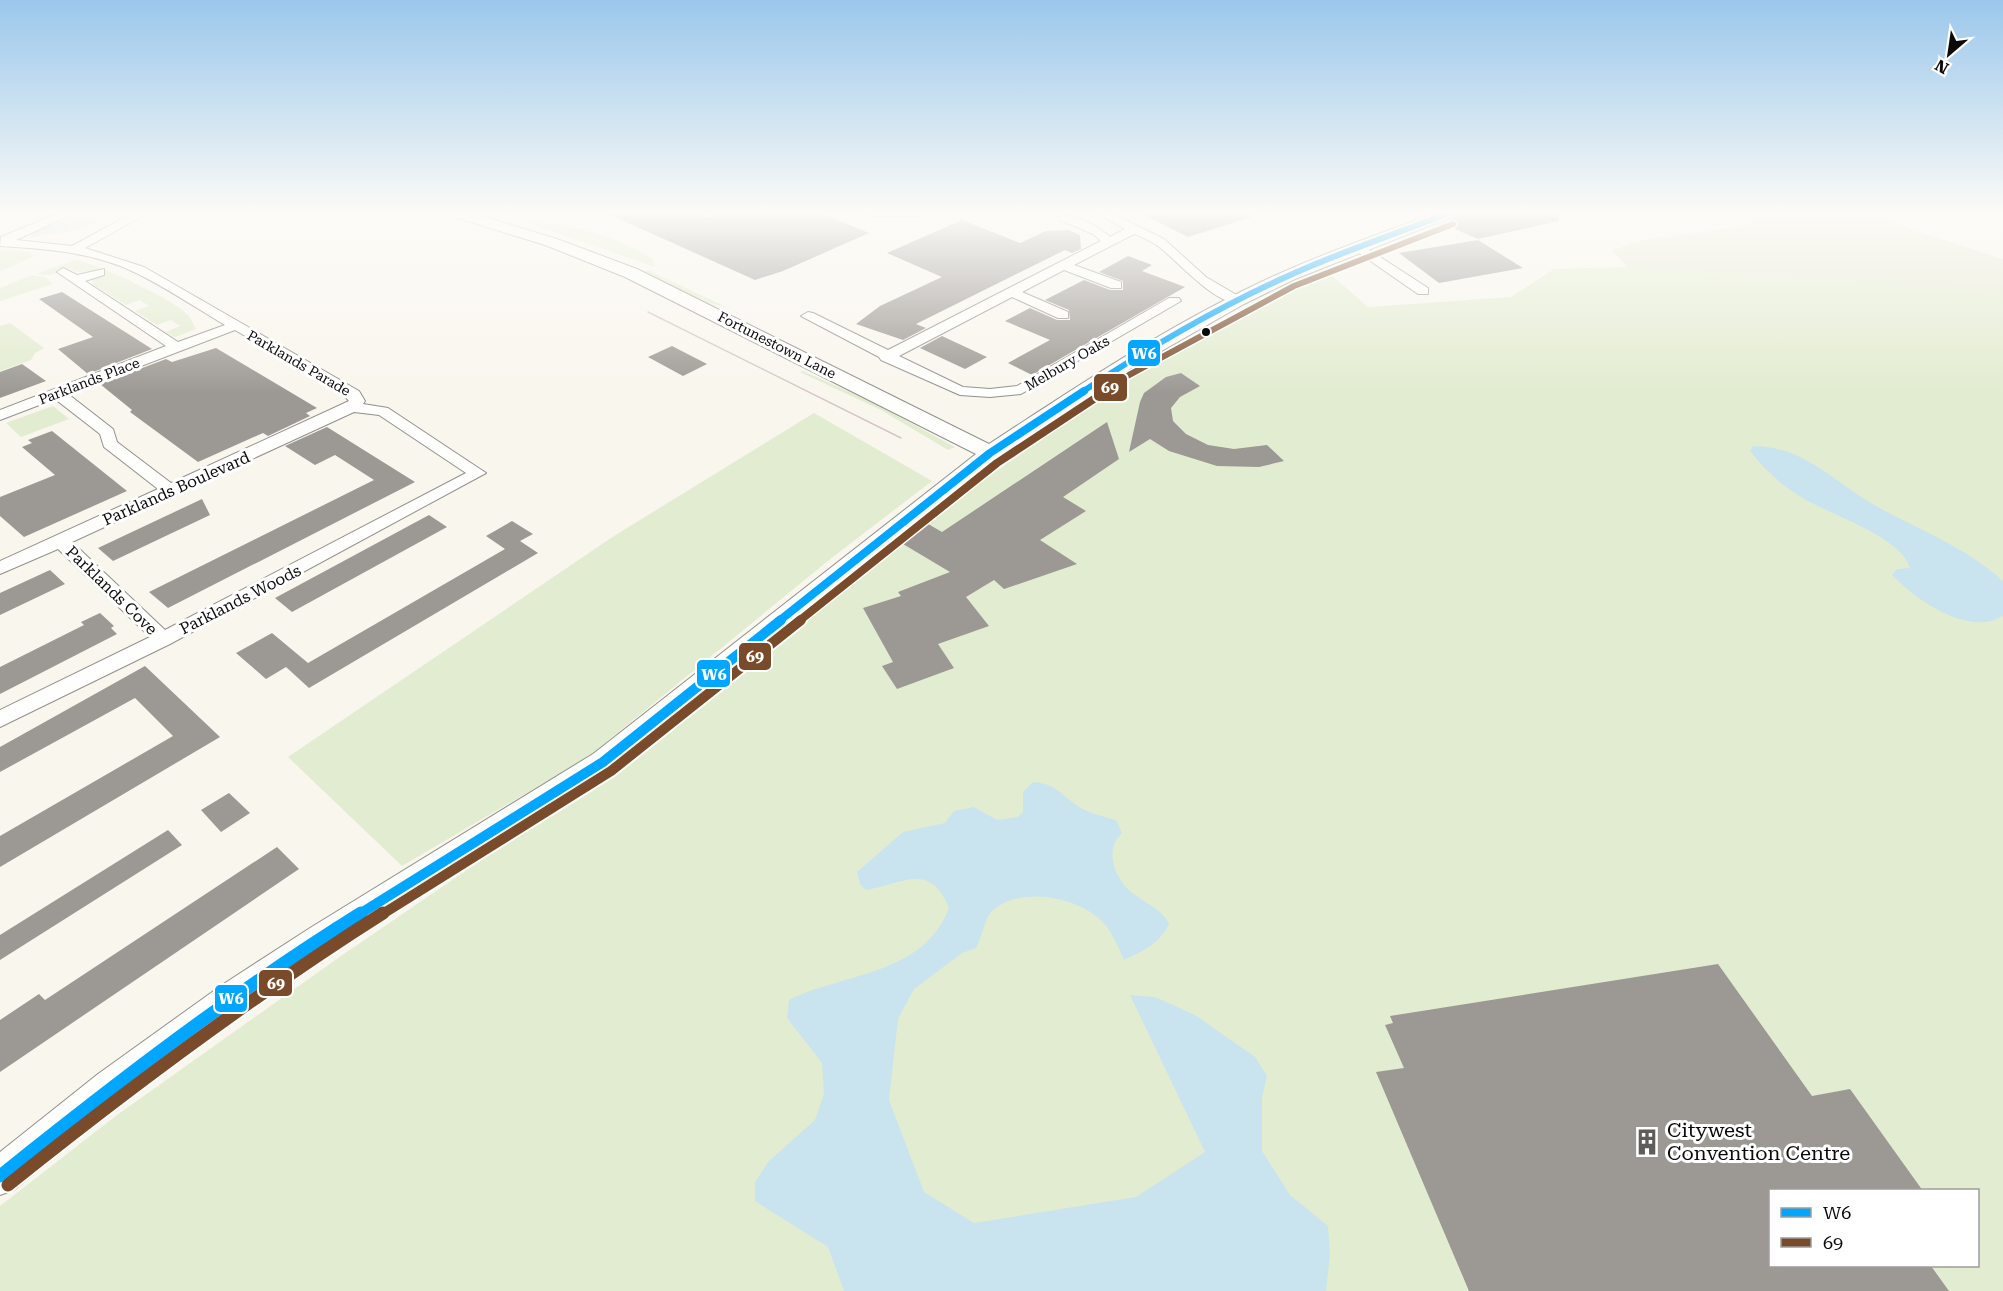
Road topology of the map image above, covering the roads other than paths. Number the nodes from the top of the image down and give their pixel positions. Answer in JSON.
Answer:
{"nodes":[{"id":1,"x":90,"y":273,"type":"edge"},
{"id":2,"x":146,"y":273,"type":"edge"},
{"id":3,"x":631,"y":273,"type":"edge"},
{"id":4,"x":1050,"y":273,"type":"edge"},
{"id":5,"x":1084,"y":273,"type":"edge"},
{"id":6,"x":1194,"y":273,"type":"edge"},
{"id":7,"x":1294,"y":273,"type":"edge"},
{"id":8,"x":1397,"y":273,"type":"edge"},
{"id":9,"x":1116,"y":285,"type":"dead end"},
{"id":10,"x":1423,"y":291,"type":"dead end"},
{"id":11,"x":1012,"y":292,"type":"junction"},
{"id":12,"x":1238,"y":300,"type":"junction"},
{"id":13,"x":1174,"y":301,"type":"dead end"},
{"id":14,"x":1064,"y":315,"type":"dead end"},
{"id":15,"x":807,"y":316,"type":"dead end"},
{"id":16,"x":234,"y":326,"type":"junction"},
{"id":17,"x":177,"y":347,"type":"junction"},
{"id":18,"x":886,"y":357,"type":"junction"},
{"id":19,"x":57,"y":393,"type":"junction"},
{"id":20,"x":352,"y":408,"type":"junction"},
{"id":21,"x":0,"y":415,"type":"edge"},
{"id":22,"x":990,"y":453,"type":"junction"},
{"id":23,"x":478,"y":473,"type":"joint"},
{"id":24,"x":171,"y":491,"type":"junction"},
{"id":25,"x":60,"y":541,"type":"junction"},
{"id":26,"x":0,"y":568,"type":"edge"},
{"id":27,"x":163,"y":639,"type":"junction"},
{"id":28,"x":0,"y":719,"type":"edge"},
{"id":29,"x":0,"y":1176,"type":"edge"}],
"edges":[{"from":1,"to":17,"type":"street"},
{"from":2,"to":16,"type":"street"},
{"from":3,"to":22,"type":"street","name":"Fortunestown Lane"},
{"from":4,"to":11,"type":"street"},
{"from":5,"to":9,"type":"street"},
{"from":6,"to":12,"type":"street"},
{"from":7,"to":12,"type":"street"},
{"from":8,"to":10,"type":"street"},
{"from":11,"to":14,"type":"street"},
{"from":11,"to":18,"type":"street"},
{"from":12,"to":22,"type":"street"},
{"from":13,"to":18,"type":"street","name":"Melbury Oaks"},
{"from":15,"to":18,"type":"street","name":"Melbury Oaks"},
{"from":16,"to":17,"type":"street","name":"Parklands Parade"},
{"from":16,"to":20,"type":"street","name":"Parklands Parade"},
{"from":17,"to":19,"type":"street","name":"Parklands Place"},
{"from":19,"to":21,"type":"street","name":"Parklands Place"},
{"from":19,"to":24,"type":"street"},
{"from":20,"to":23,"type":"street","name":"Parklands Parade"},
{"from":20,"to":24,"type":"street","name":"Parklands Boulevard"},
{"from":22,"to":29,"type":"street"},
{"from":23,"to":27,"type":"street","name":"Parklands Woods"},
{"from":24,"to":25,"type":"street","name":"Parklands Boulevard"},
{"from":25,"to":26,"type":"street","name":"Parklands Boulevard"},
{"from":25,"to":27,"type":"street","name":"Parklands Cove"},
{"from":27,"to":28,"type":"street","name":"Parklands Woods"}]}
